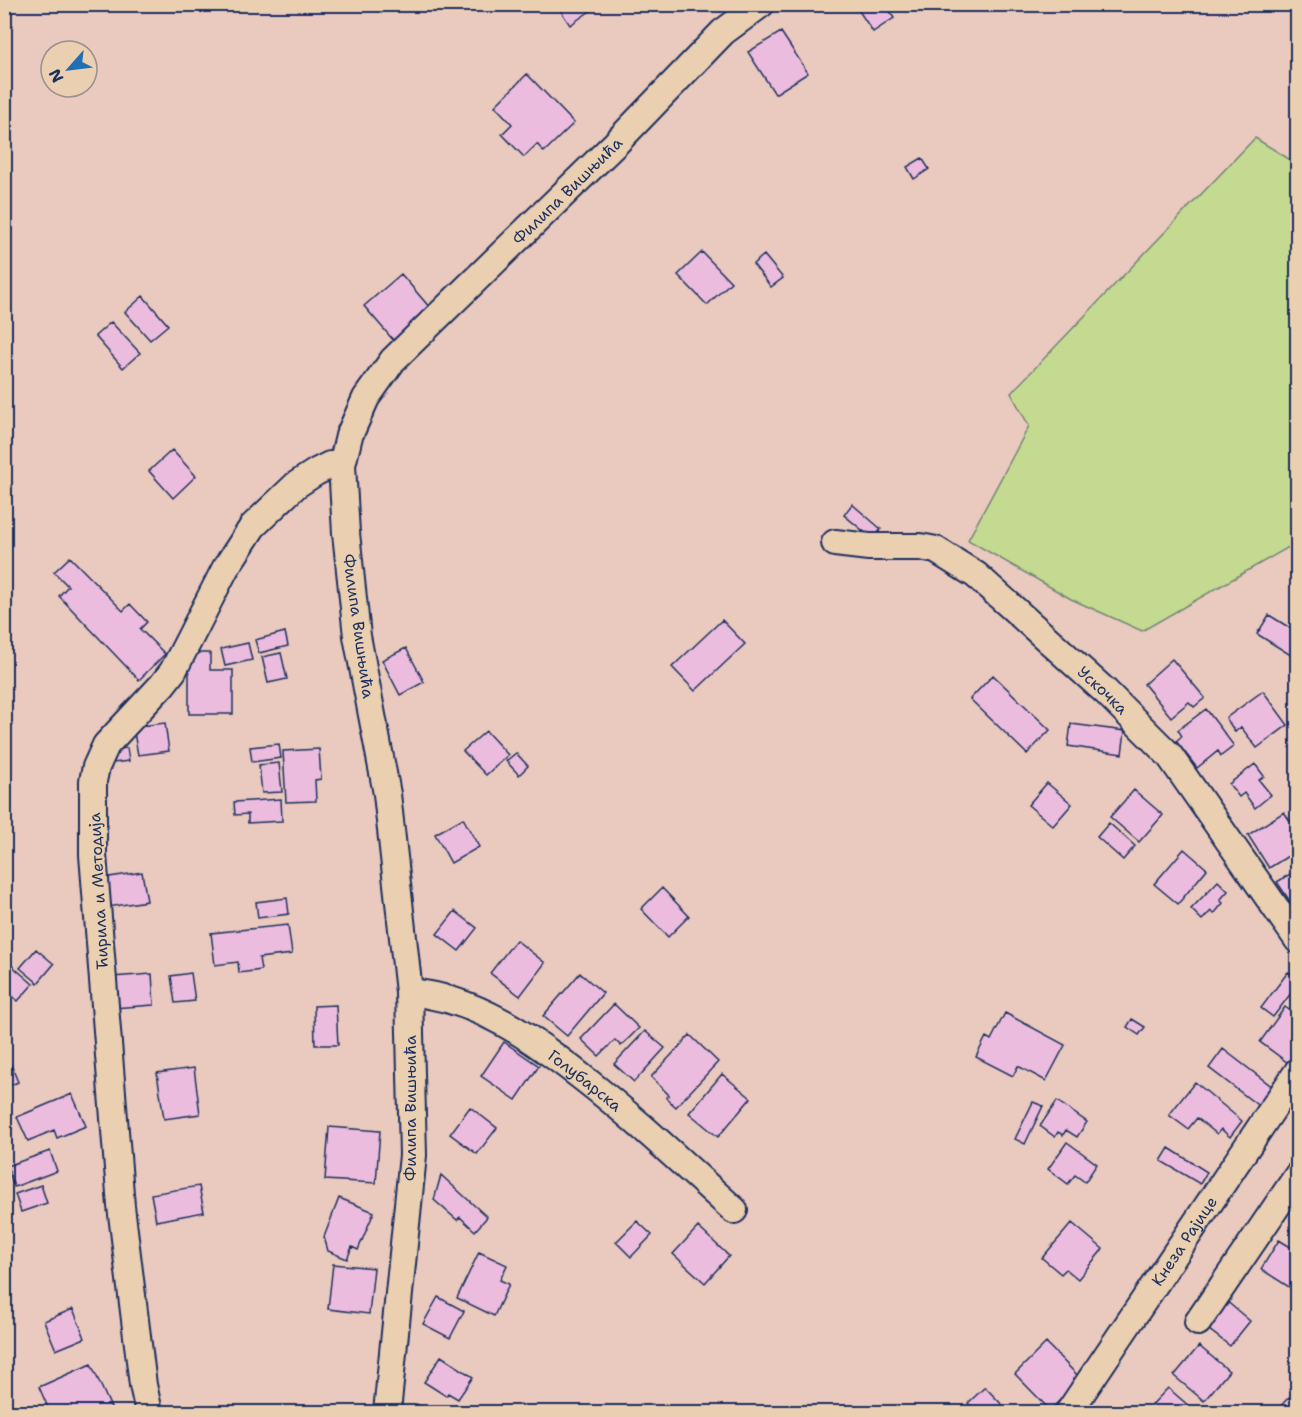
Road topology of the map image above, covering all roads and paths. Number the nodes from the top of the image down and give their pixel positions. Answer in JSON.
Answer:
{"nodes":[{"id":1,"x":761,"y":4,"type":"edge"},
{"id":2,"x":342,"y":465,"type":"junction"},
{"id":3,"x":835,"y":543,"type":"dead end"},
{"id":4,"x":1298,"y":940,"type":"edge"},
{"id":5,"x":410,"y":992,"type":"junction"},
{"id":6,"x":1298,"y":1071,"type":"edge"},
{"id":7,"x":1298,"y":1175,"type":"edge"},
{"id":8,"x":734,"y":1210,"type":"dead end"},
{"id":9,"x":1198,"y":1322,"type":"dead end"},
{"id":10,"x":149,"y":1413,"type":"edge"},
{"id":11,"x":387,"y":1413,"type":"edge"},
{"id":12,"x":1069,"y":1413,"type":"edge"}],
"edges":[{"from":1,"to":2,"type":"street","name":"Филипа Вишњића"},
{"from":2,"to":5,"type":"street","name":"Филипа Вишњића"},
{"from":2,"to":10,"type":"street","name":"Ћирила и Методија"},
{"from":3,"to":4,"type":"street","name":"Ускочка"},
{"from":5,"to":8,"type":"street","name":"Голубарска"},
{"from":5,"to":11,"type":"street","name":"Филипа Вишњића"},
{"from":6,"to":12,"type":"street","name":"Кнеза Рајице"},
{"from":7,"to":9,"type":"street"}]}
